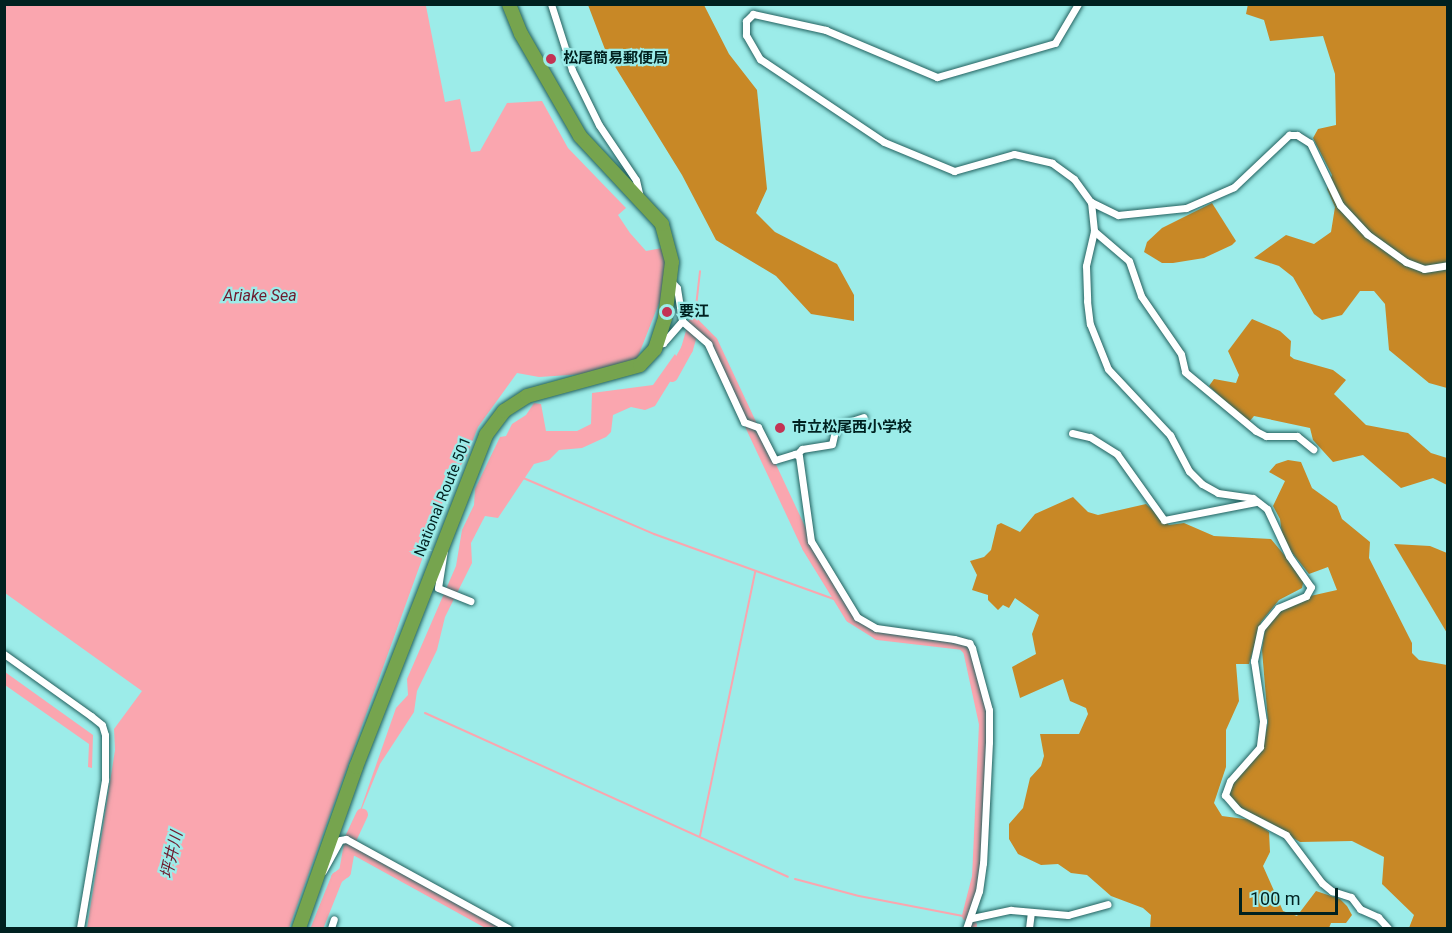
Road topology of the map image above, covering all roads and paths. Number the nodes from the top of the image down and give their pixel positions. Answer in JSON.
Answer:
{"nodes":[{"id":1,"x":509,"y":4,"type":"edge"},
{"id":2,"x":551,"y":4,"type":"edge"},
{"id":3,"x":1078,"y":4,"type":"edge"},
{"id":4,"x":640,"y":197,"type":"junction"},
{"id":5,"x":1091,"y":202,"type":"junction"},
{"id":6,"x":1094,"y":231,"type":"junction"},
{"id":7,"x":1448,"y":265,"type":"edge"},
{"id":8,"x":671,"y":281,"type":"junction"},
{"id":9,"x":685,"y":323,"type":"junction"},
{"id":10,"x":658,"y":343,"type":"junction"},
{"id":11,"x":864,"y":417,"type":"dead end"},
{"id":12,"x":1072,"y":433,"type":"dead end"},
{"id":13,"x":1312,"y":449,"type":"dead end"},
{"id":14,"x":797,"y":454,"type":"junction"},
{"id":15,"x":1256,"y":502,"type":"junction"},
{"id":16,"x":440,"y":547,"type":"junction"},
{"id":17,"x":470,"y":601,"type":"dead end"},
{"id":18,"x":4,"y":654,"type":"edge"},
{"id":19,"x":319,"y":871,"type":"junction"},
{"id":20,"x":1108,"y":904,"type":"dead end"},
{"id":21,"x":1031,"y":912,"type":"junction"},
{"id":22,"x":972,"y":918,"type":"junction"},
{"id":23,"x":334,"y":919,"type":"dead end"},
{"id":24,"x":80,"y":928,"type":"edge"},
{"id":25,"x":299,"y":928,"type":"edge"},
{"id":26,"x":331,"y":928,"type":"edge"},
{"id":27,"x":508,"y":928,"type":"edge"},
{"id":28,"x":966,"y":928,"type":"edge"},
{"id":29,"x":1029,"y":928,"type":"edge"},
{"id":30,"x":1388,"y":928,"type":"edge"}],
"edges":[{"from":1,"to":4,"type":"highway"},
{"from":2,"to":4,"type":"street"},
{"from":3,"to":5,"type":"street"},
{"from":4,"to":8,"type":"highway"},
{"from":5,"to":6,"type":"street"},
{"from":5,"to":7,"type":"street"},
{"from":6,"to":13,"type":"street"},
{"from":6,"to":15,"type":"street"},
{"from":8,"to":9,"type":"street"},
{"from":8,"to":10,"type":"highway"},
{"from":9,"to":10,"type":"street"},
{"from":9,"to":14,"type":"street"},
{"from":10,"to":16,"type":"highway","name":"National Route 501"},
{"from":11,"to":14,"type":"street"},
{"from":12,"to":15,"type":"street"},
{"from":14,"to":22,"type":"street"},
{"from":15,"to":30,"type":"street"},
{"from":16,"to":17,"type":"street"},
{"from":16,"to":19,"type":"highway","name":"National Route 501"},
{"from":18,"to":24,"type":"street"},
{"from":19,"to":25,"type":"highway","name":"National Route 501"},
{"from":19,"to":27,"type":"street"},
{"from":20,"to":21,"type":"street"},
{"from":21,"to":22,"type":"street"},
{"from":21,"to":29,"type":"street"},
{"from":22,"to":28,"type":"street"},
{"from":23,"to":26,"type":"street"}]}
